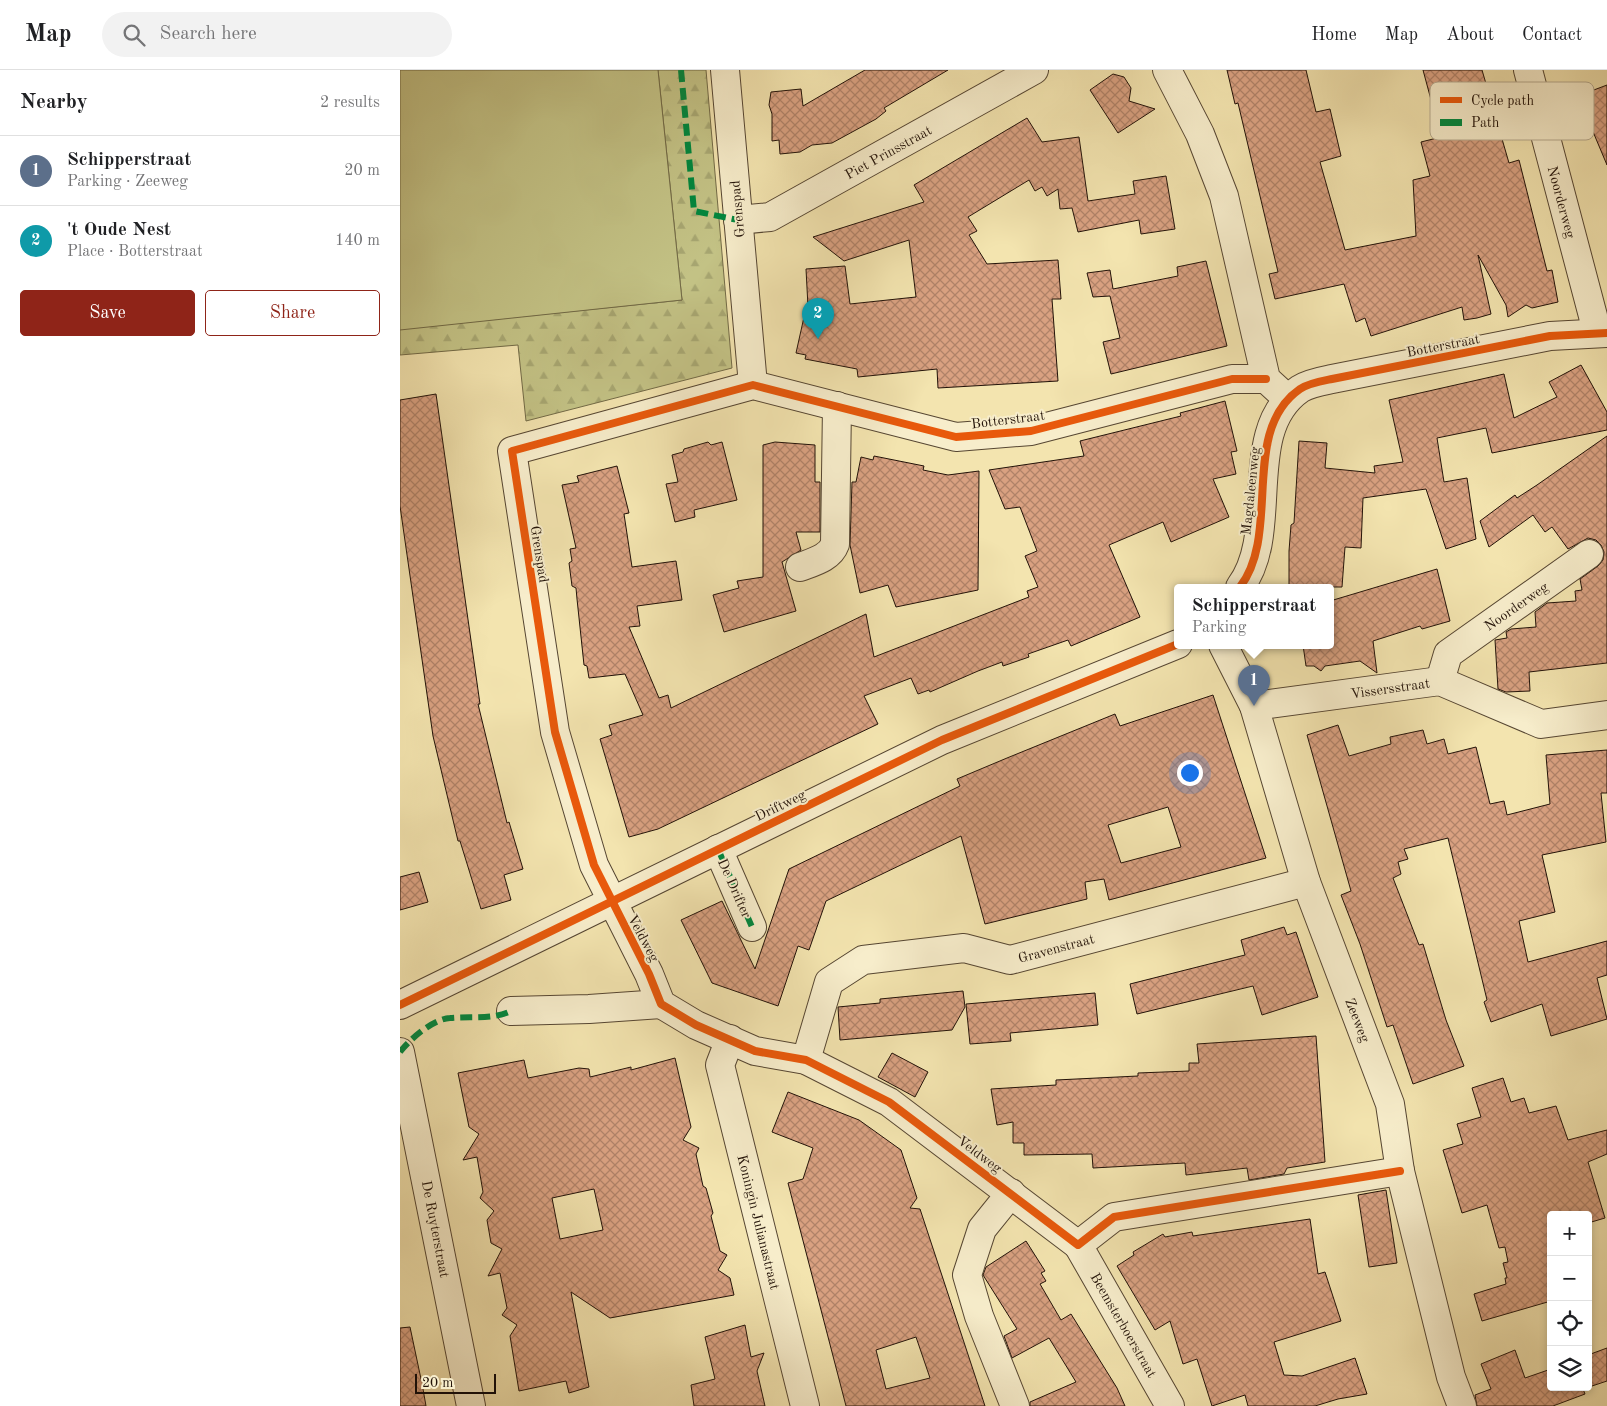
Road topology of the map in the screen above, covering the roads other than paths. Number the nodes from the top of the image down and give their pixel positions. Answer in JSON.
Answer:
{"nodes":[{"id":1,"x":725,"y":70,"type":"edge"},
{"id":2,"x":1034,"y":70,"type":"edge"},
{"id":3,"x":1166,"y":70,"type":"edge"},
{"id":4,"x":1546,"y":140,"type":"edge"},
{"id":5,"x":738,"y":220,"type":"junction"},
{"id":6,"x":1601,"y":333,"type":"edge"},
{"id":7,"x":1266,"y":379,"type":"junction"},
{"id":8,"x":753,"y":385,"type":"junction"},
{"id":9,"x":1288,"y":399,"type":"junction"},
{"id":10,"x":837,"y":406,"type":"junction"},
{"id":11,"x":1590,"y":554,"type":"dead end"},
{"id":12,"x":800,"y":567,"type":"dead end"},
{"id":13,"x":1241,"y":584,"type":"edge"},
{"id":14,"x":1174,"y":646,"type":"edge"},
{"id":15,"x":1225,"y":649,"type":"edge"},
{"id":16,"x":1440,"y":681,"type":"junction"},
{"id":17,"x":1254,"y":706,"type":"junction"},
{"id":18,"x":1607,"y":715,"type":"edge"},
{"id":19,"x":718,"y":849,"type":"junction"},
{"id":20,"x":1306,"y":882,"type":"junction"},
{"id":21,"x":610,"y":901,"type":"junction"},
{"id":22,"x":752,"y":927,"type":"dead end"},
{"id":23,"x":661,"y":1004,"type":"junction"},
{"id":24,"x":400,"y":1005,"type":"edge"},
{"id":25,"x":511,"y":1011,"type":"dead end"},
{"id":26,"x":730,"y":1039,"type":"junction"},
{"id":27,"x":400,"y":1052,"type":"edge"},
{"id":28,"x":806,"y":1060,"type":"junction"},
{"id":29,"x":1400,"y":1171,"type":"junction"},
{"id":30,"x":1011,"y":1193,"type":"junction"},
{"id":31,"x":1078,"y":1245,"type":"junction"},
{"id":32,"x":471,"y":1406,"type":"edge"},
{"id":33,"x":805,"y":1406,"type":"edge"},
{"id":34,"x":1015,"y":1406,"type":"edge"},
{"id":35,"x":1170,"y":1406,"type":"edge"},
{"id":36,"x":1462,"y":1406,"type":"edge"}],
"edges":[{"from":1,"to":5,"type":"street","name":"Grenspad"},
{"from":2,"to":5,"type":"street","name":"Piet Prinsstraat"},
{"from":3,"to":7,"type":"street"},
{"from":4,"to":6,"type":"street","name":"Noorderweg"},
{"from":5,"to":8,"type":"street","name":"Grenspad"},
{"from":6,"to":9,"type":"street","name":"Botterstraat"},
{"from":7,"to":9,"type":"street"},
{"from":7,"to":10,"type":"street","name":"Botterstraat"},
{"from":8,"to":10,"type":"street","name":"Botterstraat"},
{"from":8,"to":21,"type":"street","name":"Grenspad"},
{"from":9,"to":13,"type":"street","name":"Magdaleenweg"},
{"from":10,"to":12,"type":"street"},
{"from":11,"to":16,"type":"street","name":"Noorderweg"},
{"from":14,"to":19,"type":"street","name":"Driftweg"},
{"from":15,"to":17,"type":"street","name":"Zeeweg"},
{"from":16,"to":17,"type":"street","name":"Vissersstraat"},
{"from":16,"to":18,"type":"street","name":"Vissersstraat"},
{"from":17,"to":20,"type":"street","name":"Zeeweg"},
{"from":19,"to":21,"type":"street","name":"Driftweg"},
{"from":19,"to":22,"type":"street","name":"De Drifter"},
{"from":20,"to":28,"type":"street","name":"Gravenstraat"},
{"from":20,"to":29,"type":"street","name":"Zeeweg"},
{"from":21,"to":23,"type":"street","name":"Veldweg"},
{"from":21,"to":24,"type":"street","name":"Driftweg"},
{"from":23,"to":25,"type":"street"},
{"from":23,"to":26,"type":"street","name":"Veldweg"},
{"from":26,"to":28,"type":"street","name":"Veldweg"},
{"from":26,"to":33,"type":"street","name":"Koningin Julianastraat"},
{"from":27,"to":32,"type":"street","name":"De Ruyterstraat"},
{"from":28,"to":30,"type":"street","name":"Veldweg"},
{"from":29,"to":31,"type":"street"},
{"from":29,"to":36,"type":"street","name":"Zeeweg"},
{"from":30,"to":31,"type":"street","name":"Veldweg"},
{"from":30,"to":34,"type":"street"},
{"from":31,"to":35,"type":"street","name":"Beemsterboerstraat"}]}
